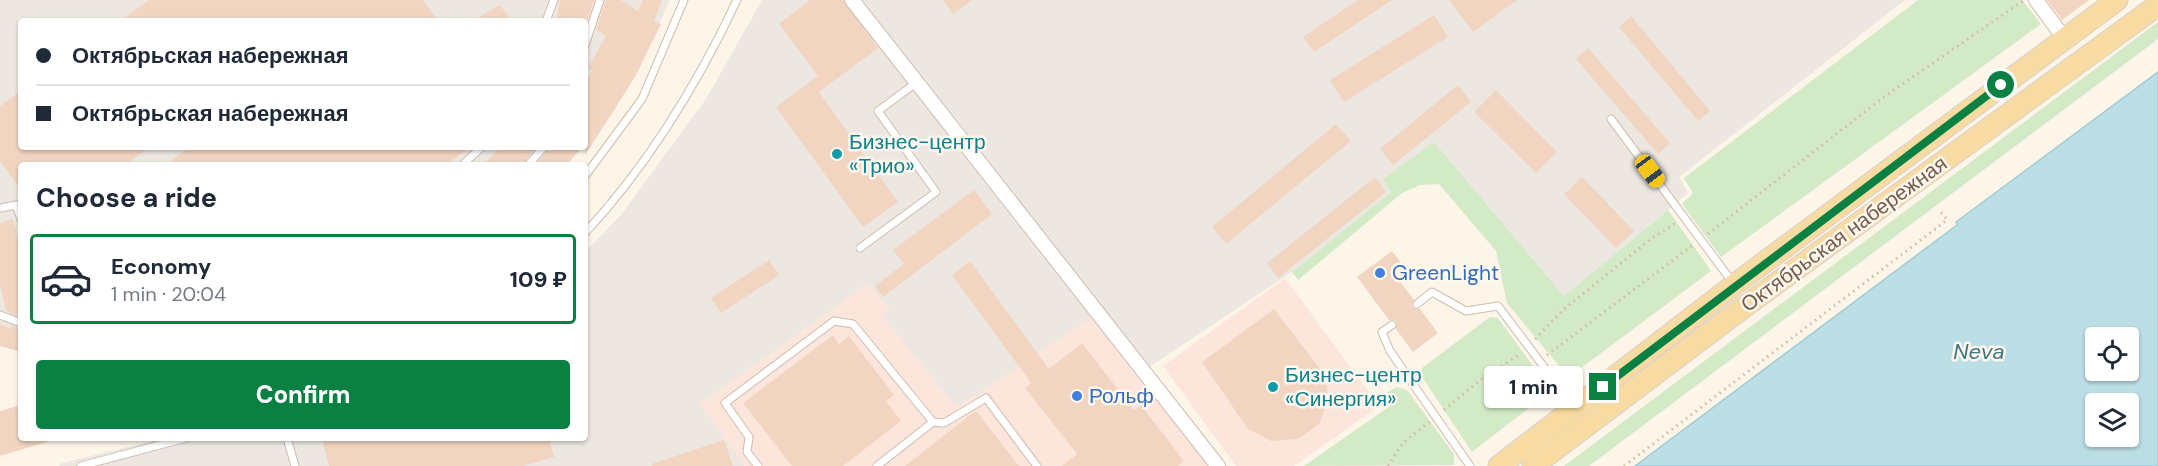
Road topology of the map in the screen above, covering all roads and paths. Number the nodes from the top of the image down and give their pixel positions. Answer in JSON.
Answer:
{"nodes":[{"id":1,"x":554,"y":0,"type":"edge"},
{"id":2,"x":600,"y":0,"type":"edge"},
{"id":3,"x":684,"y":0,"type":"edge"},
{"id":4,"x":736,"y":0,"type":"edge"},
{"id":5,"x":852,"y":0,"type":"edge"},
{"id":6,"x":2024,"y":0,"type":"edge"},
{"id":7,"x":2036,"y":0,"type":"edge"},
{"id":8,"x":2117,"y":0,"type":"edge"},
{"id":9,"x":2158,"y":5,"type":"edge"},
{"id":10,"x":547,"y":18,"type":"edge"},
{"id":11,"x":588,"y":36,"type":"edge"},
{"id":12,"x":2064,"y":38,"type":"junction"},
{"id":13,"x":917,"y":82,"type":"junction"},
{"id":14,"x":1611,"y":119,"type":"dead end"},
{"id":15,"x":479,"y":150,"type":"edge"},
{"id":16,"x":541,"y":150,"type":"edge"},
{"id":17,"x":465,"y":162,"type":"edge"},
{"id":18,"x":531,"y":162,"type":"edge"},
{"id":19,"x":588,"y":172,"type":"edge"},
{"id":20,"x":0,"y":208,"type":"edge"},
{"id":21,"x":18,"y":211,"type":"edge"},
{"id":22,"x":1940,"y":211,"type":"dead end"},
{"id":23,"x":588,"y":229,"type":"edge"},
{"id":24,"x":1701,"y":239,"type":"junction"},
{"id":25,"x":860,"y":248,"type":"dead end"},
{"id":26,"x":1734,"y":285,"type":"junction"},
{"id":27,"x":1417,"y":304,"type":"dead end"},
{"id":28,"x":0,"y":315,"type":"edge"},
{"id":29,"x":18,"y":323,"type":"edge"},
{"id":30,"x":1392,"y":325,"type":"dead end"},
{"id":31,"x":1539,"y":363,"type":"junction"},
{"id":32,"x":1584,"y":402,"type":"junction"},
{"id":33,"x":933,"y":422,"type":"junction"},
{"id":34,"x":175,"y":441,"type":"edge"},
{"id":35,"x":288,"y":441,"type":"edge"},
{"id":36,"x":81,"y":466,"type":"edge"},
{"id":37,"x":295,"y":466,"type":"edge"},
{"id":38,"x":758,"y":466,"type":"edge"},
{"id":39,"x":877,"y":466,"type":"edge"},
{"id":40,"x":1037,"y":466,"type":"edge"},
{"id":41,"x":1218,"y":466,"type":"edge"},
{"id":42,"x":1470,"y":466,"type":"edge"},
{"id":43,"x":1498,"y":466,"type":"edge"},
{"id":44,"x":1533,"y":466,"type":"edge"},
{"id":45,"x":1624,"y":466,"type":"edge"}],
"edges":[{"from":1,"to":10,"type":"lane"},
{"from":2,"to":11,"type":"lane"},
{"from":3,"to":19,"type":"lane"},
{"from":4,"to":23,"type":"lane"},
{"from":5,"to":13,"type":"street"},
{"from":6,"to":24,"type":"path"},
{"from":7,"to":12,"type":"street"},
{"from":8,"to":12,"type":"main road","name":"Октябрьская набережная"},
{"from":9,"to":44,"type":"main road","name":"Октябрьская набережная"},
{"from":12,"to":26,"type":"main road","name":"Октябрьская набережная"},
{"from":13,"to":25,"type":"lane"},
{"from":13,"to":41,"type":"street"},
{"from":14,"to":24,"type":"lane"},
{"from":15,"to":17,"type":"lane"},
{"from":16,"to":18,"type":"lane"},
{"from":20,"to":21,"type":"lane"},
{"from":22,"to":45,"type":"path"},
{"from":24,"to":26,"type":"lane"},
{"from":24,"to":31,"type":"path"},
{"from":26,"to":32,"type":"main road","name":"Октябрьская набережная"},
{"from":27,"to":31,"type":"lane"},
{"from":28,"to":29,"type":"lane"},
{"from":30,"to":42,"type":"lane"},
{"from":31,"to":32,"type":"lane"},
{"from":32,"to":43,"type":"main road","name":"Октябрьская набережная"},
{"from":33,"to":38,"type":"lane"},
{"from":33,"to":39,"type":"lane"},
{"from":33,"to":40,"type":"lane"},
{"from":34,"to":36,"type":"lane"},
{"from":35,"to":37,"type":"lane"}]}
